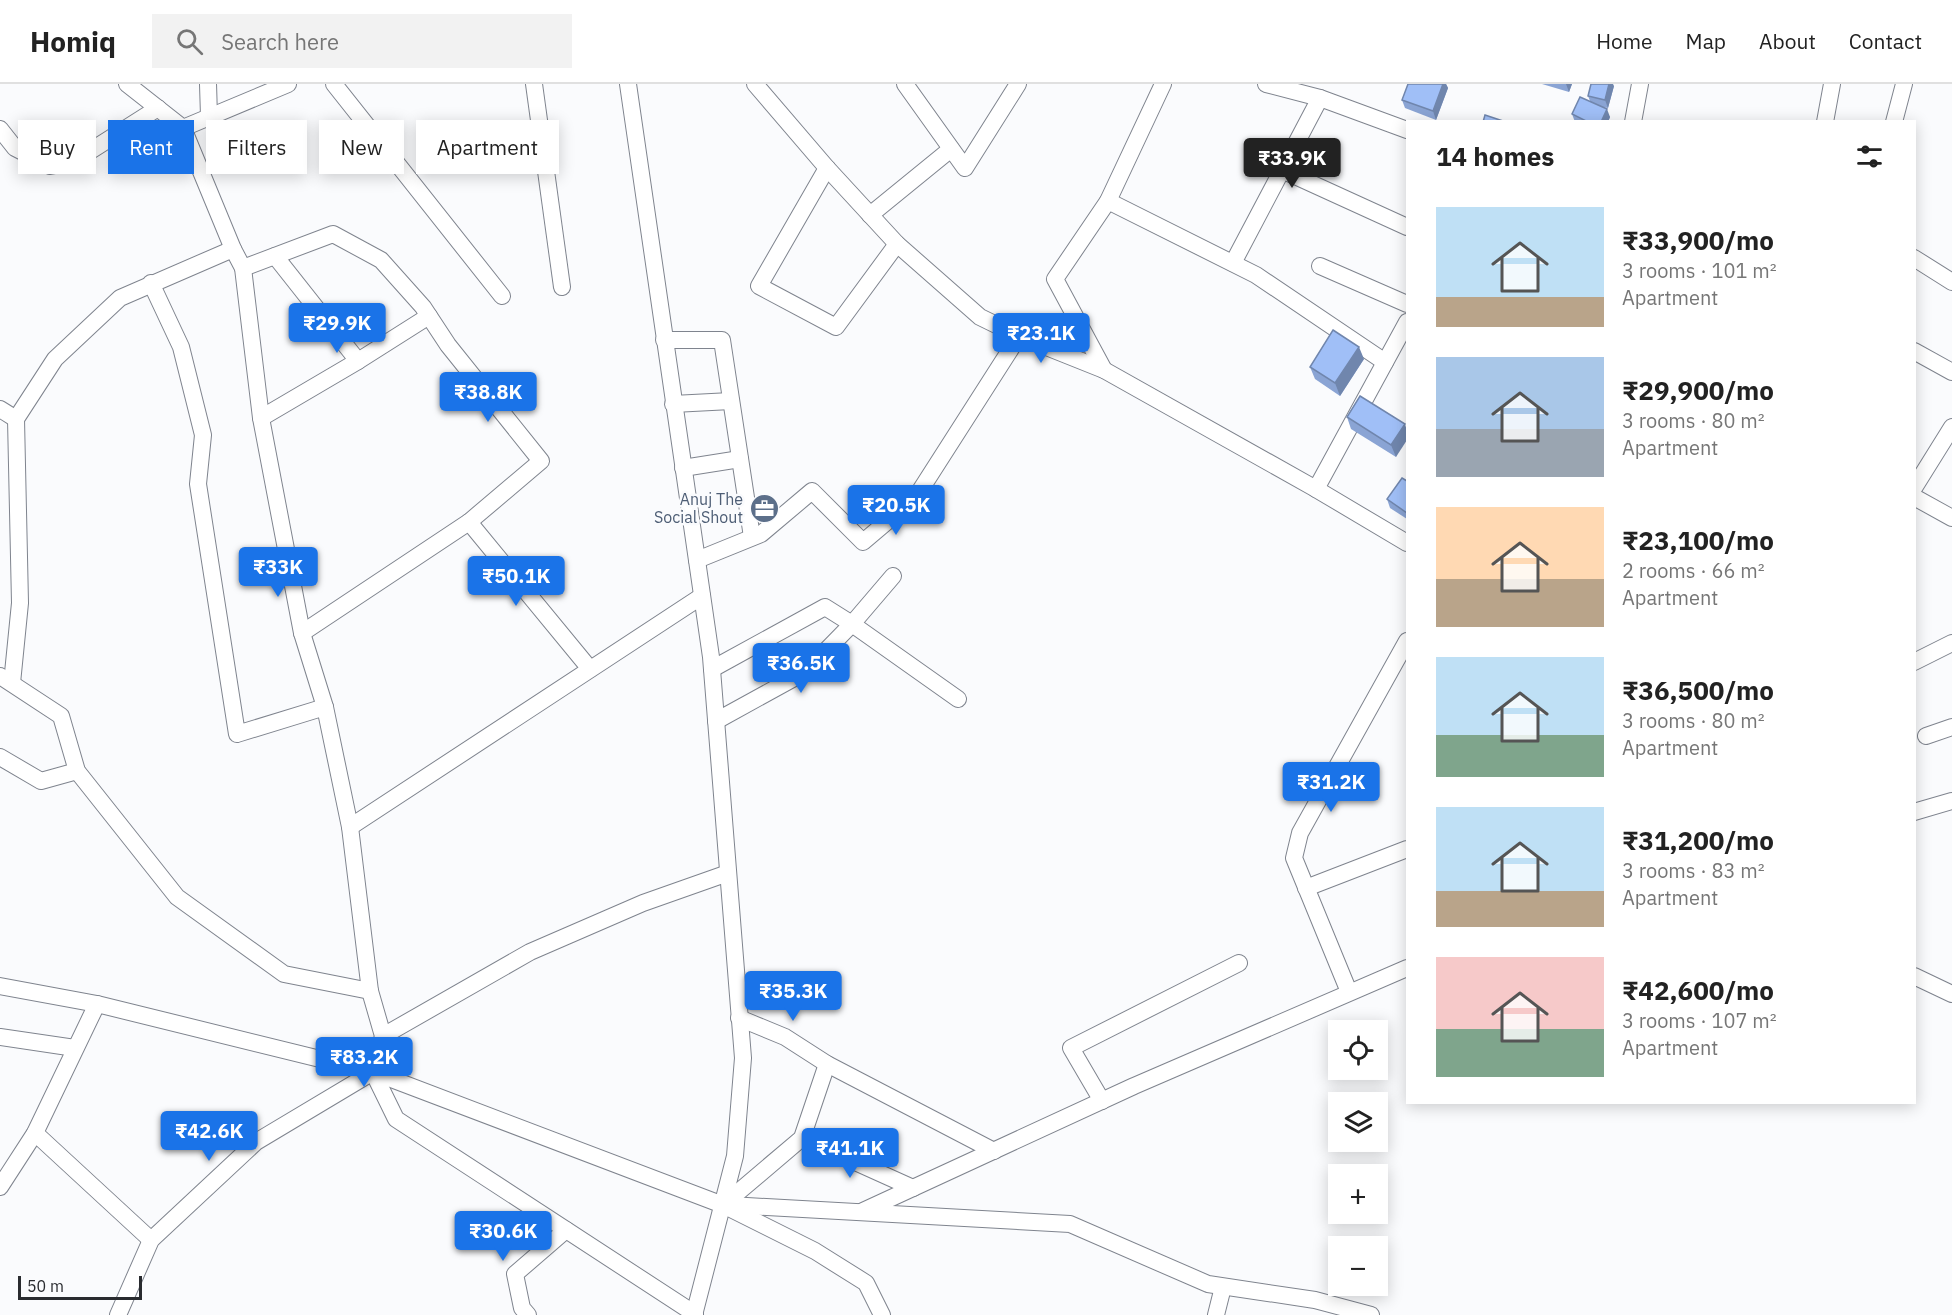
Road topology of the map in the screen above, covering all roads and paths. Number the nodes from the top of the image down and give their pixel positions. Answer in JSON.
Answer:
{"nodes":[{"id":1,"x":127,"y":84,"type":"edge"},
{"id":2,"x":208,"y":84,"type":"edge"},
{"id":3,"x":288,"y":84,"type":"edge"},
{"id":4,"x":334,"y":84,"type":"edge"},
{"id":5,"x":534,"y":84,"type":"edge"},
{"id":6,"x":628,"y":84,"type":"edge"},
{"id":7,"x":755,"y":84,"type":"edge"},
{"id":8,"x":905,"y":84,"type":"edge"},
{"id":9,"x":1018,"y":84,"type":"edge"},
{"id":10,"x":1163,"y":84,"type":"edge"},
{"id":11,"x":1266,"y":84,"type":"edge"},
{"id":12,"x":1640,"y":84,"type":"edge"},
{"id":13,"x":1832,"y":84,"type":"edge"},
{"id":14,"x":1904,"y":84,"type":"edge"},
{"id":15,"x":1320,"y":99,"type":"junction"},
{"id":16,"x":158,"y":108,"type":"junction"},
{"id":17,"x":208,"y":116,"type":"junction"},
{"id":18,"x":173,"y":120,"type":"edge"},
{"id":19,"x":1633,"y":120,"type":"edge"},
{"id":20,"x":1825,"y":120,"type":"edge"},
{"id":21,"x":1895,"y":120,"type":"edge"},
{"id":22,"x":194,"y":123,"type":"edge"},
{"id":23,"x":0,"y":129,"type":"edge"},
{"id":24,"x":1406,"y":130,"type":"edge"},
{"id":25,"x":951,"y":149,"type":"junction"},
{"id":26,"x":194,"y":155,"type":"edge"},
{"id":27,"x":827,"y":168,"type":"junction"},
{"id":28,"x":1282,"y":170,"type":"junction"},
{"id":29,"x":1108,"y":201,"type":"junction"},
{"id":30,"x":870,"y":215,"type":"junction"},
{"id":31,"x":1406,"y":227,"type":"edge"},
{"id":32,"x":897,"y":244,"type":"junction"},
{"id":33,"x":233,"y":249,"type":"junction"},
{"id":34,"x":275,"y":256,"type":"junction"},
{"id":35,"x":1916,"y":259,"type":"edge"},
{"id":36,"x":1233,"y":263,"type":"junction"},
{"id":37,"x":1320,"y":266,"type":"dead end"},
{"id":38,"x":243,"y":268,"type":"junction"},
{"id":39,"x":1952,"y":282,"type":"edge"},
{"id":40,"x":151,"y":283,"type":"junction"},
{"id":41,"x":562,"y":286,"type":"dead end"},
{"id":42,"x":502,"y":296,"type":"dead end"},
{"id":43,"x":1406,"y":304,"type":"edge"},
{"id":44,"x":429,"y":316,"type":"junction"},
{"id":45,"x":1406,"y":324,"type":"edge"},
{"id":46,"x":1018,"y":336,"type":"junction"},
{"id":47,"x":664,"y":340,"type":"junction"},
{"id":48,"x":1916,"y":352,"type":"edge"},
{"id":49,"x":358,"y":361,"type":"junction"},
{"id":50,"x":1384,"y":362,"type":"junction"},
{"id":51,"x":1104,"y":370,"type":"junction"},
{"id":52,"x":1952,"y":372,"type":"edge"},
{"id":53,"x":731,"y":401,"type":"junction"},
{"id":54,"x":1362,"y":403,"type":"junction"},
{"id":55,"x":674,"y":404,"type":"junction"},
{"id":56,"x":0,"y":409,"type":"edge"},
{"id":57,"x":1380,"y":415,"type":"edge"},
{"id":58,"x":261,"y":418,"type":"junction"},
{"id":59,"x":16,"y":419,"type":"junction"},
{"id":60,"x":1952,"y":427,"type":"edge"},
{"id":61,"x":740,"y":459,"type":"junction"},
{"id":62,"x":682,"y":468,"type":"junction"},
{"id":63,"x":1916,"y":485,"type":"edge"},
{"id":64,"x":1316,"y":489,"type":"junction"},
{"id":65,"x":1916,"y":498,"type":"edge"},
{"id":66,"x":1952,"y":518,"type":"edge"},
{"id":67,"x":469,"y":522,"type":"junction"},
{"id":68,"x":752,"y":537,"type":"junction"},
{"id":69,"x":1406,"y":542,"type":"edge"},
{"id":70,"x":697,"y":560,"type":"junction"},
{"id":71,"x":893,"y":576,"type":"dead end"},
{"id":72,"x":702,"y":596,"type":"junction"},
{"id":73,"x":852,"y":624,"type":"junction"},
{"id":74,"x":302,"y":633,"type":"junction"},
{"id":75,"x":1406,"y":642,"type":"edge"},
{"id":76,"x":1952,"y":643,"type":"edge"},
{"id":77,"x":1916,"y":661,"type":"edge"},
{"id":78,"x":590,"y":669,"type":"junction"},
{"id":79,"x":712,"y":669,"type":"junction"},
{"id":80,"x":6,"y":679,"type":"edge"},
{"id":81,"x":958,"y":699,"type":"dead end"},
{"id":82,"x":325,"y":706,"type":"junction"},
{"id":83,"x":716,"y":721,"type":"junction"},
{"id":84,"x":1952,"y":727,"type":"edge"},
{"id":85,"x":1926,"y":736,"type":"dead end"},
{"id":86,"x":0,"y":757,"type":"edge"},
{"id":87,"x":77,"y":771,"type":"junction"},
{"id":88,"x":1952,"y":801,"type":"edge"},
{"id":89,"x":1916,"y":811,"type":"edge"},
{"id":90,"x":350,"y":827,"type":"junction"},
{"id":91,"x":1406,"y":849,"type":"edge"},
{"id":92,"x":728,"y":873,"type":"junction"},
{"id":93,"x":1306,"y":888,"type":"junction"},
{"id":94,"x":1239,"y":963,"type":"dead end"},
{"id":95,"x":1406,"y":968,"type":"edge"},
{"id":96,"x":1916,"y":977,"type":"edge"},
{"id":97,"x":0,"y":986,"type":"edge"},
{"id":98,"x":370,"y":991,"type":"junction"},
{"id":99,"x":1349,"y":992,"type":"junction"},
{"id":100,"x":1952,"y":994,"type":"edge"},
{"id":101,"x":97,"y":1004,"type":"junction"},
{"id":102,"x":739,"y":1018,"type":"junction"},
{"id":103,"x":383,"y":1036,"type":"junction"},
{"id":104,"x":0,"y":1037,"type":"edge"},
{"id":105,"x":75,"y":1048,"type":"junction"},
{"id":106,"x":827,"y":1064,"type":"junction"},
{"id":107,"x":374,"y":1072,"type":"junction"},
{"id":108,"x":1102,"y":1101,"type":"junction"},
{"id":109,"x":34,"y":1133,"type":"junction"},
{"id":110,"x":802,"y":1138,"type":"junction"},
{"id":111,"x":994,"y":1151,"type":"junction"},
{"id":112,"x":0,"y":1187,"type":"edge"},
{"id":113,"x":913,"y":1188,"type":"junction"},
{"id":114,"x":723,"y":1205,"type":"junction"},
{"id":115,"x":861,"y":1212,"type":"junction"},
{"id":116,"x":566,"y":1230,"type":"junction"},
{"id":117,"x":151,"y":1240,"type":"junction"},
{"id":118,"x":1223,"y":1287,"type":"junction"},
{"id":119,"x":695,"y":1314,"type":"edge"},
{"id":120,"x":118,"y":1315,"type":"edge"},
{"id":121,"x":528,"y":1315,"type":"edge"},
{"id":122,"x":882,"y":1315,"type":"edge"},
{"id":123,"x":1216,"y":1315,"type":"edge"},
{"id":124,"x":1371,"y":1315,"type":"edge"}],
"edges":[{"from":1,"to":16,"type":"street"},
{"from":2,"to":17,"type":"street"},
{"from":3,"to":17,"type":"street"},
{"from":4,"to":42,"type":"street"},
{"from":5,"to":41,"type":"street"},
{"from":6,"to":47,"type":"street"},
{"from":7,"to":27,"type":"street"},
{"from":8,"to":25,"type":"street"},
{"from":9,"to":25,"type":"street"},
{"from":10,"to":29,"type":"street"},
{"from":11,"to":15,"type":"street"},
{"from":12,"to":19,"type":"street"},
{"from":13,"to":20,"type":"street"},
{"from":14,"to":21,"type":"street"},
{"from":15,"to":24,"type":"street"},
{"from":15,"to":28,"type":"street"},
{"from":16,"to":18,"type":"street"},
{"from":16,"to":23,"type":"street"},
{"from":17,"to":22,"type":"street"},
{"from":25,"to":30,"type":"street"},
{"from":26,"to":33,"type":"street"},
{"from":27,"to":30,"type":"street"},
{"from":27,"to":32,"type":"street"},
{"from":28,"to":31,"type":"street"},
{"from":28,"to":36,"type":"street"},
{"from":29,"to":36,"type":"street"},
{"from":29,"to":51,"type":"street"},
{"from":30,"to":32,"type":"street"},
{"from":32,"to":46,"type":"street"},
{"from":33,"to":38,"type":"street"},
{"from":33,"to":40,"type":"street"},
{"from":34,"to":38,"type":"street"},
{"from":34,"to":44,"type":"street"},
{"from":34,"to":49,"type":"street"},
{"from":35,"to":39,"type":"street"},
{"from":36,"to":50,"type":"street"},
{"from":37,"to":43,"type":"street"},
{"from":38,"to":58,"type":"street"},
{"from":40,"to":59,"type":"street"},
{"from":40,"to":82,"type":"street"},
{"from":44,"to":49,"type":"street"},
{"from":44,"to":67,"type":"street"},
{"from":45,"to":50,"type":"street"},
{"from":46,"to":51,"type":"street"},
{"from":46,"to":68,"type":"street"},
{"from":47,"to":53,"type":"street"},
{"from":47,"to":55,"type":"street"},
{"from":48,"to":52,"type":"street"},
{"from":49,"to":58,"type":"street"},
{"from":50,"to":54,"type":"street"},
{"from":51,"to":64,"type":"street"},
{"from":53,"to":55,"type":"street"},
{"from":53,"to":61,"type":"street"},
{"from":54,"to":57,"type":"street"},
{"from":54,"to":64,"type":"street"},
{"from":55,"to":62,"type":"street"},
{"from":56,"to":59,"type":"street"},
{"from":58,"to":74,"type":"street"},
{"from":59,"to":80,"type":"street"},
{"from":60,"to":63,"type":"street"},
{"from":61,"to":62,"type":"street"},
{"from":61,"to":68,"type":"street"},
{"from":62,"to":70,"type":"street"},
{"from":64,"to":69,"type":"street"},
{"from":65,"to":66,"type":"street"},
{"from":67,"to":74,"type":"street"},
{"from":67,"to":78,"type":"street"},
{"from":68,"to":70,"type":"street"},
{"from":70,"to":72,"type":"street"},
{"from":71,"to":73,"type":"street"},
{"from":72,"to":78,"type":"street"},
{"from":72,"to":79,"type":"street"},
{"from":73,"to":79,"type":"street"},
{"from":73,"to":81,"type":"street"},
{"from":73,"to":83,"type":"street"},
{"from":74,"to":82,"type":"street"},
{"from":75,"to":93,"type":"street"},
{"from":76,"to":77,"type":"street"},
{"from":78,"to":90,"type":"street"},
{"from":79,"to":83,"type":"street"},
{"from":80,"to":87,"type":"street"},
{"from":82,"to":90,"type":"street"},
{"from":83,"to":92,"type":"street"},
{"from":84,"to":85,"type":"street"},
{"from":86,"to":87,"type":"street"},
{"from":87,"to":98,"type":"street"},
{"from":88,"to":89,"type":"street"},
{"from":90,"to":98,"type":"street"},
{"from":91,"to":93,"type":"street"},
{"from":92,"to":102,"type":"street"},
{"from":92,"to":103,"type":"street"},
{"from":93,"to":99,"type":"street"},
{"from":94,"to":108,"type":"street"},
{"from":95,"to":99,"type":"street"},
{"from":96,"to":100,"type":"street"},
{"from":97,"to":101,"type":"street"},
{"from":98,"to":103,"type":"street"},
{"from":99,"to":108,"type":"street"},
{"from":101,"to":105,"type":"street"},
{"from":101,"to":107,"type":"street"},
{"from":102,"to":106,"type":"street"},
{"from":102,"to":114,"type":"street"},
{"from":103,"to":107,"type":"street"},
{"from":104,"to":105,"type":"street"},
{"from":105,"to":109,"type":"street"},
{"from":106,"to":110,"type":"street"},
{"from":106,"to":111,"type":"street"},
{"from":107,"to":114,"type":"street"},
{"from":107,"to":116,"type":"street"},
{"from":107,"to":117,"type":"street"},
{"from":108,"to":111,"type":"street"},
{"from":109,"to":112,"type":"street"},
{"from":109,"to":117,"type":"street"},
{"from":110,"to":113,"type":"street"},
{"from":110,"to":114,"type":"street"},
{"from":111,"to":113,"type":"street"},
{"from":113,"to":115,"type":"street"},
{"from":114,"to":115,"type":"street"},
{"from":114,"to":119,"type":"street"},
{"from":114,"to":122,"type":"street"},
{"from":115,"to":118,"type":"street"},
{"from":116,"to":119,"type":"street"},
{"from":116,"to":121,"type":"street"},
{"from":117,"to":120,"type":"street"},
{"from":118,"to":123,"type":"street"},
{"from":118,"to":124,"type":"street"}]}
